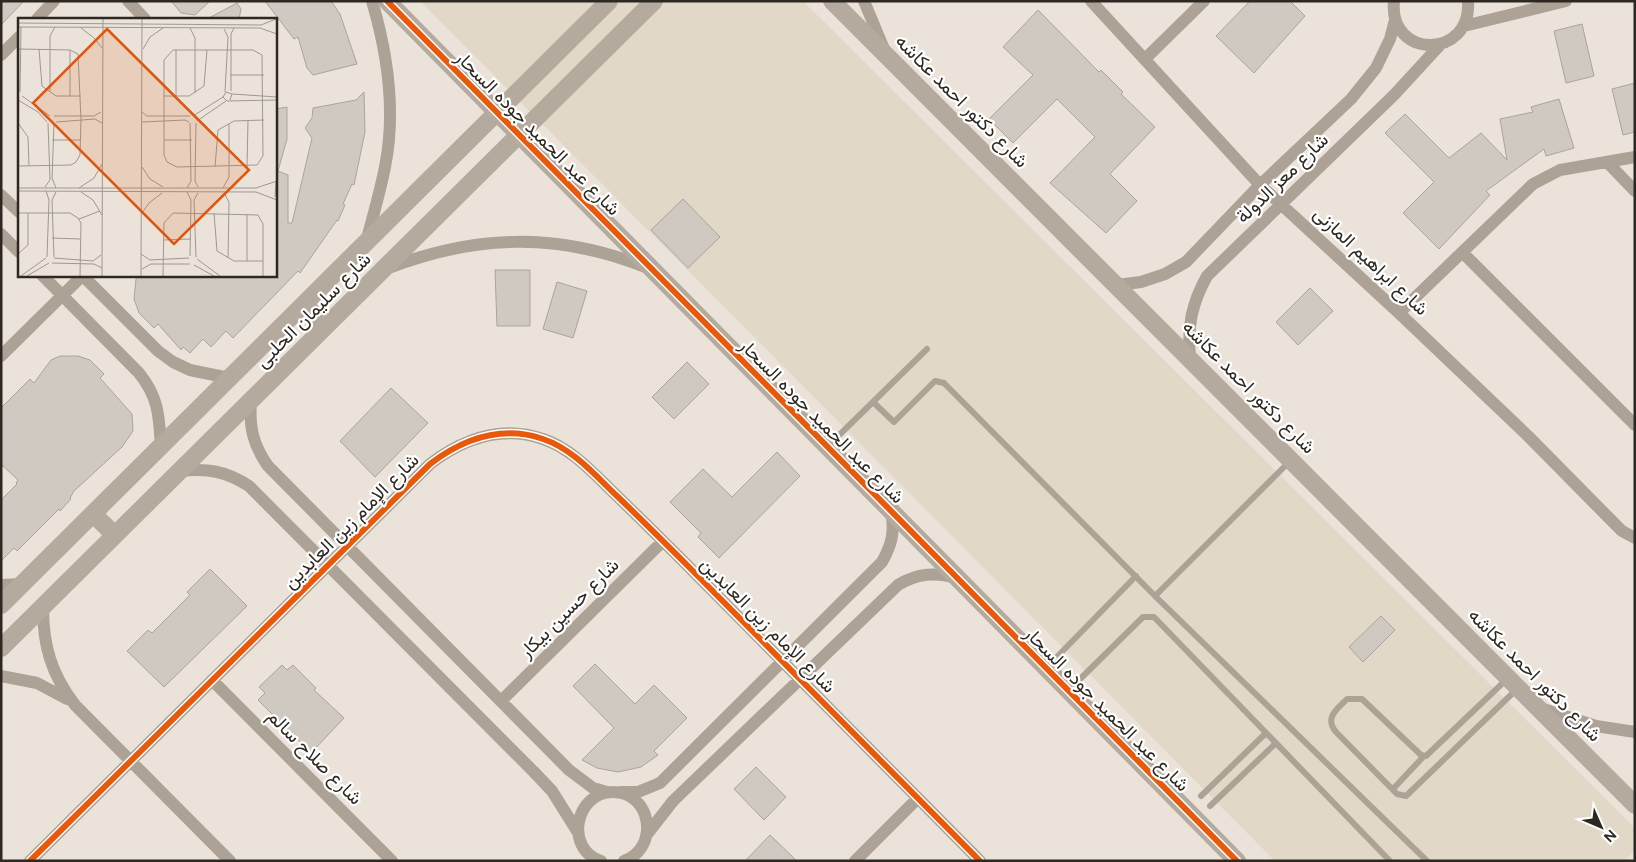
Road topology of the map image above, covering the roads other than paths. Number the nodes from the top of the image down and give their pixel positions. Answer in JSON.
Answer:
{"nodes":[{"id":1,"x":54,"y":1,"type":"edge"},
{"id":2,"x":128,"y":1,"type":"edge"},
{"id":3,"x":372,"y":1,"type":"edge"},
{"id":4,"x":388,"y":1,"type":"edge"},
{"id":5,"x":609,"y":1,"type":"edge"},
{"id":6,"x":654,"y":1,"type":"edge"},
{"id":7,"x":832,"y":1,"type":"edge"},
{"id":8,"x":864,"y":1,"type":"edge"},
{"id":9,"x":1091,"y":1,"type":"edge"},
{"id":10,"x":1204,"y":1,"type":"edge"},
{"id":11,"x":1394,"y":1,"type":"edge"},
{"id":12,"x":1468,"y":1,"type":"edge"},
{"id":13,"x":1566,"y":1,"type":"edge"},
{"id":14,"x":38,"y":18,"type":"edge"},
{"id":15,"x":144,"y":18,"type":"edge"},
{"id":16,"x":1395,"y":20,"type":"junction"},
{"id":17,"x":1464,"y":26,"type":"junction"},
{"id":18,"x":18,"y":39,"type":"edge"},
{"id":19,"x":1440,"y":46,"type":"junction"},
{"id":20,"x":1,"y":55,"type":"edge"},
{"id":21,"x":888,"y":58,"type":"junction"},
{"id":22,"x":1145,"y":59,"type":"junction"},
{"id":23,"x":497,"y":112,"type":"junction"},
{"id":24,"x":519,"y":135,"type":"junction"},
{"id":25,"x":1635,"y":158,"type":"edge"},
{"id":26,"x":1608,"y":163,"type":"junction"},
{"id":27,"x":1260,"y":185,"type":"junction"},
{"id":28,"x":1635,"y":191,"type":"edge"},
{"id":29,"x":1,"y":195,"type":"edge"},
{"id":30,"x":1282,"y":204,"type":"junction"},
{"id":31,"x":18,"y":211,"type":"edge"},
{"id":32,"x":1,"y":234,"type":"edge"},
{"id":33,"x":366,"y":243,"type":"junction"},
{"id":34,"x":18,"y":251,"type":"edge"},
{"id":35,"x":1463,"y":253,"type":"junction"},
{"id":36,"x":384,"y":270,"type":"junction"},
{"id":37,"x":652,"y":270,"type":"junction"},
{"id":38,"x":43,"y":276,"type":"edge"},
{"id":39,"x":81,"y":276,"type":"edge"},
{"id":40,"x":83,"y":276,"type":"edge"},
{"id":41,"x":1117,"y":285,"type":"junction"},
{"id":42,"x":62,"y":296,"type":"junction"},
{"id":43,"x":304,"y":304,"type":"junction"},
{"id":44,"x":1399,"y":313,"type":"junction"},
{"id":45,"x":326,"y":326,"type":"junction"},
{"id":46,"x":927,"y":349,"type":"dead end"},
{"id":47,"x":1,"y":356,"type":"edge"},
{"id":48,"x":1190,"y":357,"type":"junction"},
{"id":49,"x":230,"y":378,"type":"junction"},
{"id":50,"x":250,"y":402,"type":"junction"},
{"id":51,"x":873,"y":402,"type":"junction"},
{"id":52,"x":1635,"y":425,"type":"edge"},
{"id":53,"x":161,"y":446,"type":"junction"},
{"id":54,"x":827,"y":447,"type":"junction"},
{"id":55,"x":1292,"y":460,"type":"junction"},
{"id":56,"x":181,"y":471,"type":"junction"},
{"id":57,"x":891,"y":511,"type":"junction"},
{"id":58,"x":94,"y":514,"type":"junction"},
{"id":59,"x":115,"y":535,"type":"junction"},
{"id":60,"x":1635,"y":538,"type":"edge"},
{"id":61,"x":663,"y":541,"type":"junction"},
{"id":62,"x":347,"y":546,"type":"junction"},
{"id":63,"x":328,"y":565,"type":"junction"},
{"id":64,"x":1136,"y":576,"type":"junction"},
{"id":65,"x":957,"y":578,"type":"junction"},
{"id":66,"x":22,"y":584,"type":"junction"},
{"id":67,"x":1,"y":585,"type":"edge"},
{"id":68,"x":1155,"y":596,"type":"junction"},
{"id":69,"x":1,"y":605,"type":"edge"},
{"id":70,"x":43,"y":607,"type":"junction"},
{"id":71,"x":1,"y":648,"type":"edge"},
{"id":72,"x":783,"y":662,"type":"junction"},
{"id":73,"x":1046,"y":667,"type":"junction"},
{"id":74,"x":1,"y":676,"type":"edge"},
{"id":75,"x":800,"y":679,"type":"junction"},
{"id":76,"x":212,"y":680,"type":"junction"},
{"id":77,"x":1512,"y":683,"type":"junction"},
{"id":78,"x":1069,"y":690,"type":"junction"},
{"id":79,"x":501,"y":701,"type":"junction"},
{"id":80,"x":75,"y":705,"type":"junction"},
{"id":81,"x":1536,"y":706,"type":"junction"},
{"id":82,"x":1635,"y":732,"type":"edge"},
{"id":83,"x":1266,"y":733,"type":"junction"},
{"id":84,"x":1276,"y":742,"type":"junction"},
{"id":85,"x":1424,"y":756,"type":"junction"},
{"id":86,"x":130,"y":761,"type":"junction"},
{"id":87,"x":1393,"y":790,"type":"junction"},
{"id":88,"x":614,"y":792,"type":"junction"},
{"id":89,"x":1201,"y":796,"type":"dead end"},
{"id":90,"x":918,"y":798,"type":"junction"},
{"id":91,"x":1635,"y":805,"type":"edge"},
{"id":92,"x":1210,"y":806,"type":"dead end"},
{"id":93,"x":648,"y":833,"type":"junction"},
{"id":94,"x":579,"y":837,"type":"junction"},
{"id":95,"x":638,"y":856,"type":"edge"},
{"id":96,"x":30,"y":861,"type":"edge"},
{"id":97,"x":230,"y":861,"type":"edge"},
{"id":98,"x":392,"y":861,"type":"edge"},
{"id":99,"x":582,"y":861,"type":"edge"},
{"id":100,"x":601,"y":861,"type":"edge"},
{"id":101,"x":624,"y":861,"type":"edge"},
{"id":102,"x":854,"y":861,"type":"edge"},
{"id":103,"x":980,"y":861,"type":"edge"},
{"id":104,"x":1237,"y":861,"type":"edge"},
{"id":105,"x":1390,"y":861,"type":"edge"},
{"id":106,"x":1427,"y":861,"type":"edge"}],
"edges":[{"from":1,"to":14,"type":"street"},
{"from":2,"to":15,"type":"street"},
{"from":3,"to":33,"type":"street"},
{"from":4,"to":23,"type":"street","name":"شارع عبد الحميد جوده السحار"},
{"from":5,"to":23,"type":"street","name":"شارع سليمان الحلبى"},
{"from":6,"to":24,"type":"street","name":"شارع سليمان الحلبى"},
{"from":7,"to":21,"type":"street","name":"شارع دكتور احمد عكاشه"},
{"from":8,"to":21,"type":"street"},
{"from":9,"to":22,"type":"street","name":"شارع ابراهيم المازنى"},
{"from":10,"to":22,"type":"street"},
{"from":11,"to":16,"type":"street"},
{"from":12,"to":17,"type":"street"},
{"from":13,"to":17,"type":"street"},
{"from":16,"to":19,"type":"street"},
{"from":16,"to":27,"type":"street","name":"شارع معز الدولة"},
{"from":17,"to":19,"type":"street","name":"شارع معز الدولة"},
{"from":18,"to":20,"type":"street"},
{"from":19,"to":30,"type":"street","name":"شارع معز الدولة"},
{"from":21,"to":41,"type":"street","name":"شارع دكتور احمد عكاشه"},
{"from":22,"to":27,"type":"street","name":"شارع ابراهيم المازنى"},
{"from":23,"to":24,"type":"street","name":"شارع عبد الحميد جوده السحار"},
{"from":23,"to":33,"type":"street","name":"شارع سليمان الحلبى"},
{"from":24,"to":36,"type":"street","name":"شارع سليمان الحلبى"},
{"from":24,"to":37,"type":"street","name":"شارع عبد الحميد جوده السحار"},
{"from":25,"to":26,"type":"street"},
{"from":26,"to":28,"type":"street"},
{"from":26,"to":35,"type":"street"},
{"from":27,"to":30,"type":"street","name":"شارع ابراهيم المازنى"},
{"from":27,"to":41,"type":"street","name":"شارع معز الدولة"},
{"from":29,"to":31,"type":"street"},
{"from":30,"to":44,"type":"street","name":"شارع ابراهيم المازنى"},
{"from":30,"to":48,"type":"street","name":"شارع معز الدولة"},
{"from":32,"to":34,"type":"street"},
{"from":33,"to":43,"type":"street","name":"شارع سليمان الحلبى"},
{"from":35,"to":44,"type":"street"},
{"from":35,"to":52,"type":"street"},
{"from":36,"to":37,"type":"street"},
{"from":36,"to":45,"type":"street","name":"شارع سليمان الحلبى"},
{"from":37,"to":54,"type":"street","name":"شارع عبد الحميد جوده السحار"},
{"from":38,"to":42,"type":"street"},
{"from":39,"to":42,"type":"street"},
{"from":40,"to":49,"type":"street"},
{"from":41,"to":48,"type":"street","name":"شارع دكتور احمد عكاشه"},
{"from":42,"to":47,"type":"street"},
{"from":42,"to":53,"type":"street"},
{"from":43,"to":45,"type":"street"},
{"from":43,"to":49,"type":"street","name":"شارع سليمان الحلبى"},
{"from":44,"to":60,"type":"street","name":"شارع ابراهيم المازنى"},
{"from":45,"to":50,"type":"street","name":"شارع سليمان الحلبى"},
{"from":46,"to":51,"type":"lane"},
{"from":48,"to":55,"type":"street","name":"شارع دكتور احمد عكاشه"},
{"from":49,"to":53,"type":"street","name":"شارع سليمان الحلبى"},
{"from":50,"to":56,"type":"street","name":"شارع سليمان الحلبى"},
{"from":50,"to":62,"type":"street"},
{"from":51,"to":54,"type":"lane"},
{"from":51,"to":64,"type":"lane"},
{"from":53,"to":58,"type":"street","name":"شارع سليمان الحلبى"},
{"from":54,"to":57,"type":"street","name":"شارع عبد الحميد جوده السحار"},
{"from":55,"to":68,"type":"lane"},
{"from":55,"to":77,"type":"street","name":"شارع دكتور احمد عكاشه"},
{"from":56,"to":59,"type":"street","name":"شارع سليمان الحلبى"},
{"from":56,"to":63,"type":"street"},
{"from":57,"to":65,"type":"street","name":"شارع عبد الحميد جوده السحار"},
{"from":57,"to":72,"type":"street"},
{"from":58,"to":59,"type":"street"},
{"from":58,"to":66,"type":"street","name":"شارع سليمان الحلبى"},
{"from":59,"to":70,"type":"street","name":"شارع سليمان الحلبى"},
{"from":61,"to":62,"type":"street","name":"شارع الإمام زين العابدين"},
{"from":61,"to":72,"type":"street","name":"شارع الإمام زين العابدين"},
{"from":61,"to":79,"type":"street","name":"شارع حسين بيكار"},
{"from":62,"to":63,"type":"street","name":"شارع الإمام زين العابدين"},
{"from":62,"to":79,"type":"street"},
{"from":63,"to":76,"type":"street","name":"شارع الإمام زين العابدين"},
{"from":63,"to":94,"type":"street"},
{"from":64,"to":68,"type":"lane"},
{"from":64,"to":73,"type":"lane"},
{"from":65,"to":73,"type":"street","name":"شارع عبد الحميد جوده السحار"},
{"from":65,"to":75,"type":"street"},
{"from":66,"to":67,"type":"street"},
{"from":66,"to":69,"type":"street","name":"شارع سليمان الحلبى"},
{"from":68,"to":106,"type":"lane"},
{"from":70,"to":71,"type":"street","name":"شارع سليمان الحلبى"},
{"from":70,"to":80,"type":"street"},
{"from":72,"to":75,"type":"street","name":"شارع الإمام زين العابدين"},
{"from":72,"to":88,"type":"street"},
{"from":73,"to":78,"type":"street","name":"شارع عبد الحميد جوده السحار"},
{"from":74,"to":80,"type":"street"},
{"from":75,"to":90,"type":"street","name":"شارع الإمام زين العابدين"},
{"from":75,"to":93,"type":"street"},
{"from":76,"to":86,"type":"street","name":"شارع الإمام زين العابدين"},
{"from":76,"to":98,"type":"street","name":"شارع صلاح سالم"},
{"from":77,"to":81,"type":"street","name":"شارع دكتور احمد عكاشه"},
{"from":77,"to":85,"type":"lane"},
{"from":77,"to":87,"type":"lane"},
{"from":78,"to":83,"type":"lane"},
{"from":78,"to":104,"type":"street","name":"شارع عبد الحميد جوده السحار"},
{"from":79,"to":88,"type":"street"},
{"from":80,"to":86,"type":"street"},
{"from":81,"to":82,"type":"street"},
{"from":81,"to":91,"type":"street","name":"شارع دكتور احمد عكاشه"},
{"from":83,"to":84,"type":"lane"},
{"from":83,"to":89,"type":"lane"},
{"from":84,"to":92,"type":"lane"},
{"from":84,"to":105,"type":"lane"},
{"from":85,"to":87,"type":"lane"},
{"from":85,"to":87,"type":"lane"},
{"from":86,"to":96,"type":"street","name":"شارع الإمام زين العابدين"},
{"from":86,"to":97,"type":"street"},
{"from":88,"to":93,"type":"street"},
{"from":88,"to":94,"type":"street"},
{"from":90,"to":102,"type":"street"},
{"from":90,"to":103,"type":"street","name":"شارع الإمام زين العابدين"},
{"from":93,"to":95,"type":"street"},
{"from":94,"to":99,"type":"street"},
{"from":94,"to":100,"type":"street"},
{"from":95,"to":101,"type":"street"}]}
